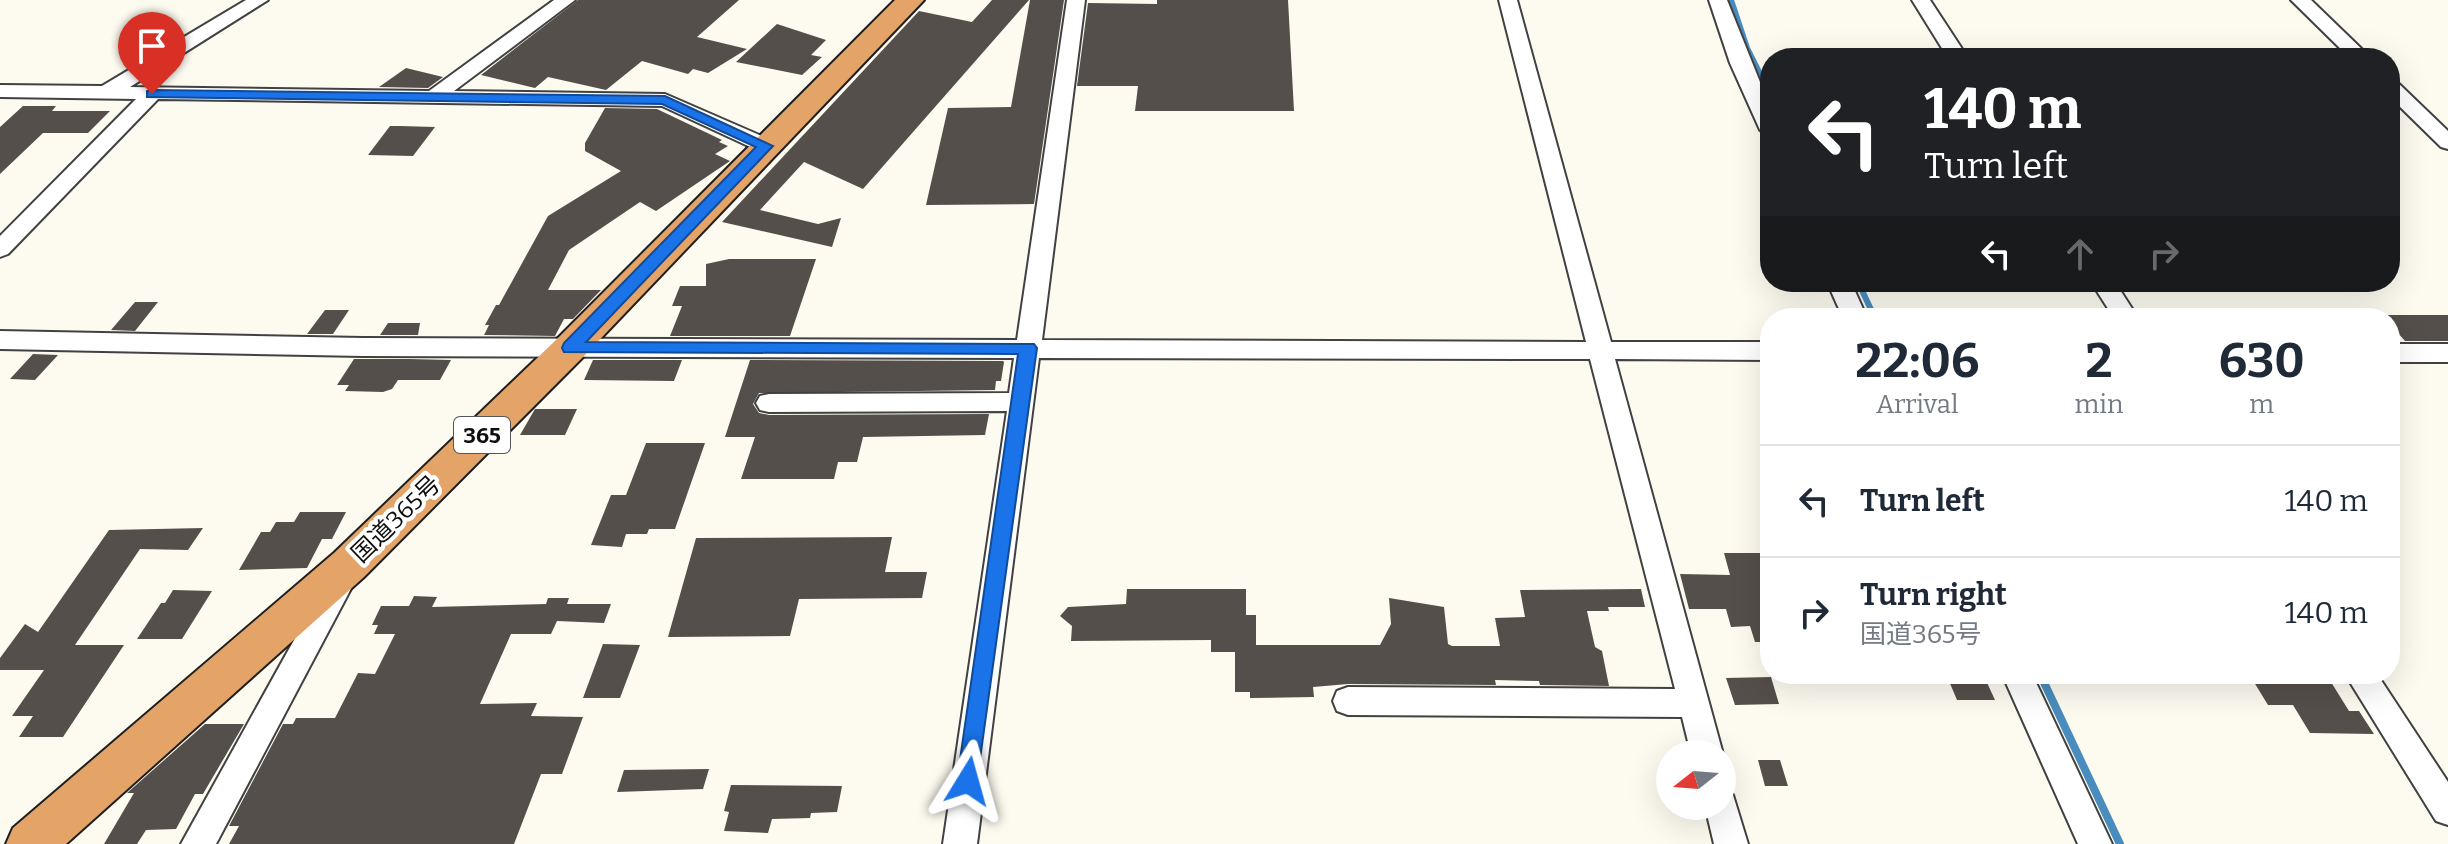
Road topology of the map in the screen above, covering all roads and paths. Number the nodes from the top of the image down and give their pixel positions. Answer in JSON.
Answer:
{"nodes":[{"id":1,"x":259,"y":0,"type":"edge"},
{"id":2,"x":566,"y":0,"type":"edge"},
{"id":3,"x":910,"y":0,"type":"edge"},
{"id":4,"x":1076,"y":0,"type":"edge"},
{"id":5,"x":1508,"y":0,"type":"edge"},
{"id":6,"x":1718,"y":0,"type":"edge"},
{"id":7,"x":1921,"y":0,"type":"edge"},
{"id":8,"x":2300,"y":0,"type":"edge"},
{"id":9,"x":1952,"y":48,"type":"edge"},
{"id":10,"x":2350,"y":48,"type":"edge"},
{"id":11,"x":0,"y":91,"type":"edge"},
{"id":12,"x":104,"y":94,"type":"junction"},
{"id":13,"x":152,"y":94,"type":"junction"},
{"id":14,"x":2400,"y":96,"type":"edge"},
{"id":15,"x":433,"y":97,"type":"junction"},
{"id":16,"x":1760,"y":108,"type":"edge"},
{"id":17,"x":2448,"y":143,"type":"edge"},
{"id":18,"x":766,"y":146,"type":"junction"},
{"id":19,"x":0,"y":249,"type":"edge"},
{"id":20,"x":0,"y":340,"type":"edge"},
{"id":21,"x":570,"y":348,"type":"junction"},
{"id":22,"x":1028,"y":348,"type":"junction"},
{"id":23,"x":1598,"y":350,"type":"junction"},
{"id":24,"x":1760,"y":351,"type":"edge"},
{"id":25,"x":2400,"y":353,"type":"edge"},
{"id":26,"x":2448,"y":353,"type":"edge"},
{"id":27,"x":1021,"y":402,"type":"junction"},
{"id":28,"x":769,"y":403,"type":"dead end"},
{"id":29,"x":349,"y":565,"type":"junction"},
{"id":30,"x":2022,"y":684,"type":"edge"},
{"id":31,"x":2366,"y":684,"type":"edge"},
{"id":32,"x":1348,"y":701,"type":"dead end"},
{"id":33,"x":1693,"y":703,"type":"junction"},
{"id":34,"x":1703,"y":740,"type":"edge"},
{"id":35,"x":2448,"y":810,"type":"edge"},
{"id":36,"x":1725,"y":820,"type":"edge"},
{"id":37,"x":30,"y":844,"type":"edge"},
{"id":38,"x":198,"y":844,"type":"edge"},
{"id":39,"x":960,"y":844,"type":"edge"},
{"id":40,"x":1731,"y":844,"type":"edge"},
{"id":41,"x":2095,"y":844,"type":"edge"}],
"edges":[{"from":1,"to":12,"type":"street"},
{"from":2,"to":15,"type":"street"},
{"from":3,"to":18,"type":"highway","name":"国道365号","number":"365"},
{"from":4,"to":22,"type":"street"},
{"from":5,"to":23,"type":"street"},
{"from":6,"to":16,"type":"street"},
{"from":7,"to":9,"type":"street"},
{"from":8,"to":10,"type":"street"},
{"from":11,"to":12,"type":"street"},
{"from":12,"to":13,"type":"street"},
{"from":13,"to":15,"type":"street"},
{"from":13,"to":19,"type":"street"},
{"from":14,"to":17,"type":"street"},
{"from":15,"to":18,"type":"street"},
{"from":18,"to":21,"type":"highway","name":"国道365号","number":"365"},
{"from":20,"to":21,"type":"street"},
{"from":21,"to":22,"type":"street"},
{"from":21,"to":29,"type":"highway","name":"国道365号","number":"365"},
{"from":22,"to":23,"type":"street"},
{"from":22,"to":27,"type":"street"},
{"from":23,"to":24,"type":"street"},
{"from":23,"to":33,"type":"street"},
{"from":25,"to":26,"type":"street"},
{"from":27,"to":28,"type":"street"},
{"from":27,"to":39,"type":"street"},
{"from":29,"to":37,"type":"highway","name":"国道365号","number":"365"},
{"from":29,"to":38,"type":"street"},
{"from":30,"to":41,"type":"street"},
{"from":31,"to":35,"type":"street"},
{"from":32,"to":33,"type":"street"},
{"from":33,"to":34,"type":"street"},
{"from":36,"to":40,"type":"street"}]}
